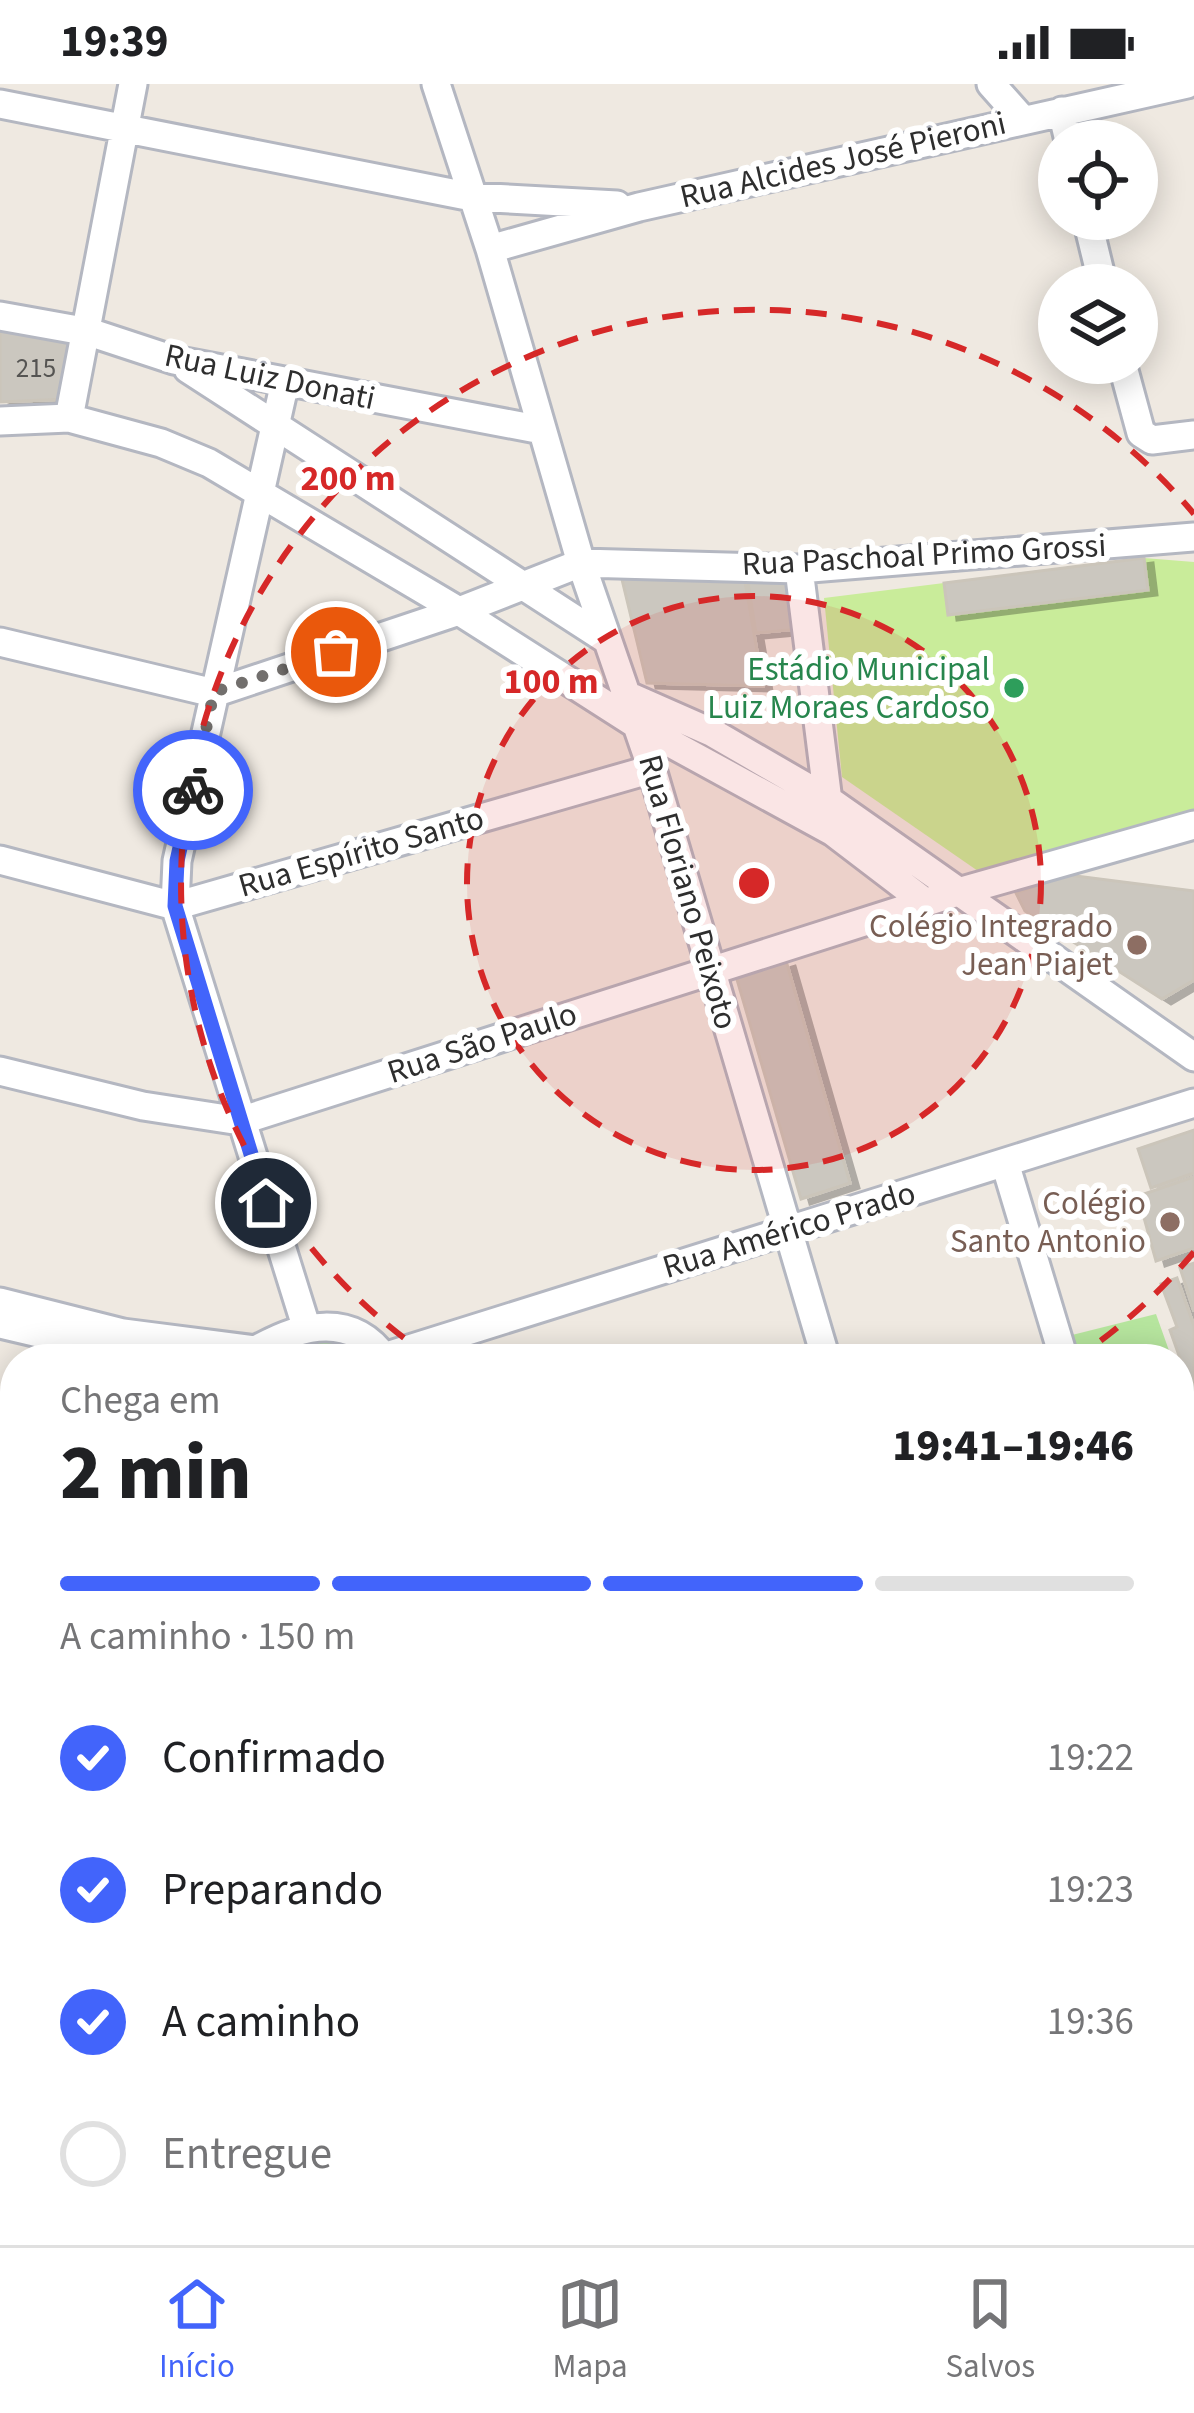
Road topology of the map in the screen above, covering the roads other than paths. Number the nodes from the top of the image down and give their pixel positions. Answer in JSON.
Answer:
{"nodes":[{"id":1,"x":133,"y":84,"type":"edge"},
{"id":2,"x":436,"y":84,"type":"edge"},
{"id":3,"x":991,"y":84,"type":"edge"},
{"id":4,"x":1187,"y":84,"type":"edge"},
{"id":5,"x":0,"y":104,"type":"edge"},
{"id":6,"x":1062,"y":111,"type":"junction"},
{"id":7,"x":1022,"y":120,"type":"junction"},
{"id":8,"x":1064,"y":120,"type":"edge"},
{"id":9,"x":123,"y":128,"type":"junction"},
{"id":10,"x":472,"y":196,"type":"junction"},
{"id":11,"x":639,"y":207,"type":"junction"},
{"id":12,"x":490,"y":248,"type":"junction"},
{"id":13,"x":0,"y":316,"type":"edge"},
{"id":14,"x":89,"y":332,"type":"junction"},
{"id":15,"x":175,"y":360,"type":"junction"},
{"id":16,"x":285,"y":382,"type":"junction"},
{"id":17,"x":1128,"y":384,"type":"edge"},
{"id":18,"x":69,"y":418,"type":"junction"},
{"id":19,"x":0,"y":421,"type":"edge"},
{"id":20,"x":275,"y":427,"type":"junction"},
{"id":21,"x":542,"y":430,"type":"junction"},
{"id":22,"x":1194,"y":435,"type":"edge"},
{"id":23,"x":261,"y":490,"type":"junction"},
{"id":24,"x":1194,"y":537,"type":"edge"},
{"id":25,"x":581,"y":562,"type":"junction"},
{"id":26,"x":799,"y":569,"type":"junction"},
{"id":27,"x":523,"y":582,"type":"junction"},
{"id":28,"x":459,"y":611,"type":"junction"},
{"id":29,"x":607,"y":640,"type":"junction"},
{"id":30,"x":0,"y":642,"type":"edge"},
{"id":31,"x":214,"y":692,"type":"junction"},
{"id":32,"x":628,"y":696,"type":"junction"},
{"id":33,"x":639,"y":726,"type":"junction"},
{"id":34,"x":652,"y":769,"type":"junction"},
{"id":35,"x":827,"y":799,"type":"junction"},
{"id":36,"x":1194,"y":825,"type":"edge"},
{"id":37,"x":832,"y":832,"type":"junction"},
{"id":38,"x":0,"y":860,"type":"edge"},
{"id":39,"x":958,"y":892,"type":"junction"},
{"id":40,"x":926,"y":903,"type":"junction"},
{"id":41,"x":175,"y":906,"type":"junction"},
{"id":42,"x":710,"y":970,"type":"junction"},
{"id":43,"x":1194,"y":1058,"type":"edge"},
{"id":44,"x":0,"y":1071,"type":"edge"},
{"id":45,"x":1194,"y":1103,"type":"edge"},
{"id":46,"x":240,"y":1120,"type":"junction"},
{"id":47,"x":1005,"y":1162,"type":"junction"},
{"id":48,"x":789,"y":1233,"type":"junction"},
{"id":49,"x":0,"y":1302,"type":"edge"},
{"id":50,"x":0,"y":1324,"type":"edge"},
{"id":51,"x":306,"y":1326,"type":"junction"},
{"id":52,"x":85,"y":1344,"type":"edge"},
{"id":53,"x":192,"y":1344,"type":"edge"},
{"id":54,"x":273,"y":1344,"type":"edge"},
{"id":55,"x":367,"y":1344,"type":"edge"},
{"id":56,"x":430,"y":1344,"type":"edge"},
{"id":57,"x":822,"y":1344,"type":"edge"},
{"id":58,"x":1060,"y":1344,"type":"edge"}],
"edges":[{"from":1,"to":9,"type":"street"},
{"from":2,"to":10,"type":"street","name":"Rua Floriano Peixoto"},
{"from":3,"to":7,"type":"street"},
{"from":4,"to":6,"type":"street","name":"Rua Alcides José Pieroni"},
{"from":5,"to":9,"type":"street","name":"Rua Alcides José Pieroni"},
{"from":6,"to":7,"type":"street","name":"Rua Alcides José Pieroni"},
{"from":6,"to":8,"type":"street"},
{"from":7,"to":11,"type":"street","name":"Rua Alcides José Pieroni"},
{"from":9,"to":10,"type":"street","name":"Rua Alcides José Pieroni"},
{"from":9,"to":14,"type":"street"},
{"from":10,"to":11,"type":"street","name":"Rua Alcides José Pieroni"},
{"from":10,"to":12,"type":"street","name":"Rua Floriano Peixoto"},
{"from":11,"to":12,"type":"street","name":"Rua Alcides José Pieroni"},
{"from":12,"to":21,"type":"street","name":"Rua Floriano Peixoto"},
{"from":13,"to":14,"type":"street","name":"Rua Luiz Donati"},
{"from":14,"to":15,"type":"street","name":"Rua Luiz Donati"},
{"from":14,"to":18,"type":"street"},
{"from":15,"to":16,"type":"street","name":"Rua Luiz Donati"},
{"from":15,"to":20,"type":"street"},
{"from":16,"to":20,"type":"street"},
{"from":16,"to":21,"type":"street","name":"Rua Luiz Donati"},
{"from":17,"to":22,"type":"street"},
{"from":18,"to":19,"type":"street"},
{"from":18,"to":23,"type":"street"},
{"from":20,"to":23,"type":"street"},
{"from":20,"to":27,"type":"street"},
{"from":21,"to":25,"type":"street","name":"Rua Floriano Peixoto"},
{"from":23,"to":28,"type":"street"},
{"from":23,"to":31,"type":"street"},
{"from":24,"to":26,"type":"street","name":"Rua Paschoal Primo Grossi"},
{"from":25,"to":26,"type":"street","name":"Rua Paschoal Primo Grossi"},
{"from":25,"to":27,"type":"street"},
{"from":25,"to":29,"type":"street","name":"Rua Floriano Peixoto"},
{"from":26,"to":35,"type":"street"},
{"from":27,"to":28,"type":"street"},
{"from":27,"to":29,"type":"street"},
{"from":28,"to":31,"type":"street"},
{"from":28,"to":33,"type":"street"},
{"from":29,"to":32,"type":"street","name":"Rua Floriano Peixoto"},
{"from":30,"to":31,"type":"street"},
{"from":31,"to":41,"type":"street"},
{"from":32,"to":33,"type":"street","name":"Rua Floriano Peixoto"},
{"from":32,"to":35,"type":"street"},
{"from":33,"to":34,"type":"street","name":"Rua Floriano Peixoto"},
{"from":33,"to":37,"type":"street"},
{"from":34,"to":41,"type":"street","name":"Rua Espírito Santo"},
{"from":34,"to":42,"type":"street","name":"Rua Floriano Peixoto"},
{"from":35,"to":37,"type":"street"},
{"from":35,"to":39,"type":"street"},
{"from":36,"to":39,"type":"street","name":"Rua São Paulo"},
{"from":37,"to":40,"type":"street"},
{"from":38,"to":41,"type":"street"},
{"from":39,"to":40,"type":"street","name":"Rua São Paulo"},
{"from":39,"to":43,"type":"street"},
{"from":40,"to":42,"type":"street","name":"Rua São Paulo"},
{"from":41,"to":46,"type":"street"},
{"from":42,"to":46,"type":"street","name":"Rua São Paulo"},
{"from":42,"to":48,"type":"street","name":"Rua Floriano Peixoto"},
{"from":44,"to":46,"type":"street","name":"Rua São Paulo"},
{"from":45,"to":47,"type":"street","name":"Rua Américo Prado"},
{"from":46,"to":51,"type":"street"},
{"from":47,"to":48,"type":"street","name":"Rua Américo Prado"},
{"from":47,"to":58,"type":"street"},
{"from":48,"to":56,"type":"street","name":"Rua Américo Prado"},
{"from":48,"to":57,"type":"street","name":"Rua Floriano Peixoto"},
{"from":49,"to":53,"type":"street"},
{"from":50,"to":52,"type":"street"},
{"from":51,"to":54,"type":"street"},
{"from":51,"to":55,"type":"street"}]}
